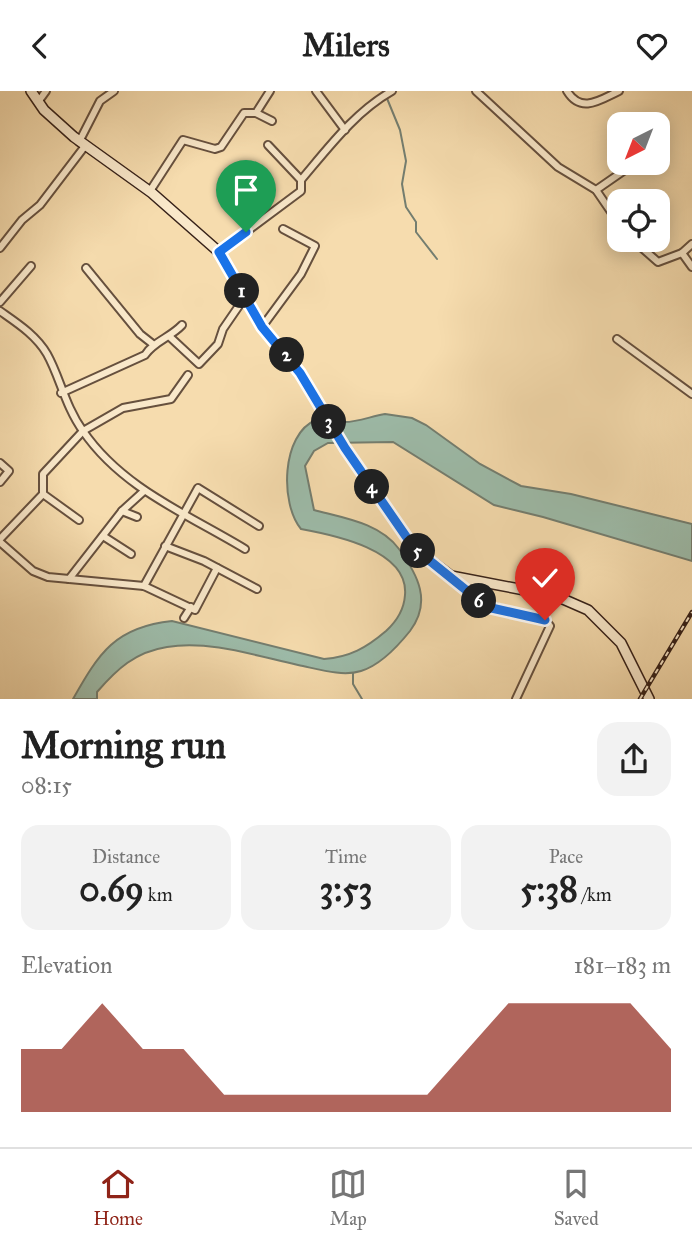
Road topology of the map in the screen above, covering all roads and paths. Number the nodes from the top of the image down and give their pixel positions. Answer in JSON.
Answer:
{"nodes":[{"id":1,"x":31,"y":91,"type":"edge"},
{"id":2,"x":46,"y":91,"type":"edge"},
{"id":3,"x":114,"y":91,"type":"edge"},
{"id":4,"x":270,"y":91,"type":"edge"},
{"id":5,"x":316,"y":91,"type":"edge"},
{"id":6,"x":392,"y":91,"type":"edge"},
{"id":7,"x":476,"y":91,"type":"edge"},
{"id":8,"x":567,"y":91,"type":"edge"},
{"id":9,"x":619,"y":91,"type":"edge"},
{"id":10,"x":38,"y":102,"type":"junction"},
{"id":11,"x":256,"y":113,"type":"junction"},
{"id":12,"x":272,"y":121,"type":"dead end"},
{"id":13,"x":345,"y":130,"type":"junction"},
{"id":14,"x":82,"y":144,"type":"junction"},
{"id":15,"x":268,"y":145,"type":"dead end"},
{"id":16,"x":618,"y":175,"type":"edge"},
{"id":17,"x":301,"y":180,"type":"junction"},
{"id":18,"x":596,"y":190,"type":"junction"},
{"id":19,"x":150,"y":191,"type":"junction"},
{"id":20,"x":607,"y":206,"type":"edge"},
{"id":21,"x":283,"y":229,"type":"dead end"},
{"id":22,"x":692,"y":244,"type":"edge"},
{"id":23,"x":0,"y":248,"type":"edge"},
{"id":24,"x":219,"y":252,"type":"junction"},
{"id":25,"x":647,"y":252,"type":"edge"},
{"id":26,"x":682,"y":253,"type":"junction"},
{"id":27,"x":31,"y":266,"type":"dead end"},
{"id":28,"x":692,"y":267,"type":"edge"},
{"id":29,"x":86,"y":268,"type":"dead end"},
{"id":30,"x":245,"y":297,"type":"junction"},
{"id":31,"x":0,"y":302,"type":"edge"},
{"id":32,"x":0,"y":311,"type":"edge"},
{"id":33,"x":182,"y":325,"type":"dead end"},
{"id":34,"x":262,"y":327,"type":"junction"},
{"id":35,"x":170,"y":337,"type":"junction"},
{"id":36,"x":617,"y":339,"type":"dead end"},
{"id":37,"x":154,"y":345,"type":"junction"},
{"id":38,"x":188,"y":375,"type":"dead end"},
{"id":39,"x":61,"y":393,"type":"junction"},
{"id":40,"x":692,"y":394,"type":"edge"},
{"id":41,"x":82,"y":431,"type":"junction"},
{"id":42,"x":0,"y":463,"type":"edge"},
{"id":43,"x":0,"y":482,"type":"edge"},
{"id":44,"x":144,"y":491,"type":"junction"},
{"id":45,"x":43,"y":494,"type":"junction"},
{"id":46,"x":122,"y":511,"type":"junction"},
{"id":47,"x":183,"y":512,"type":"junction"},
{"id":48,"x":137,"y":517,"type":"dead end"},
{"id":49,"x":79,"y":520,"type":"dead end"},
{"id":50,"x":258,"y":526,"type":"dead end"},
{"id":51,"x":103,"y":535,"type":"junction"},
{"id":52,"x":0,"y":540,"type":"edge"},
{"id":53,"x":165,"y":546,"type":"junction"},
{"id":54,"x":244,"y":549,"type":"dead end"},
{"id":55,"x":131,"y":554,"type":"dead end"},
{"id":56,"x":218,"y":568,"type":"junction"},
{"id":57,"x":451,"y":576,"type":"junction"},
{"id":58,"x":69,"y":579,"type":"junction"},
{"id":59,"x":145,"y":586,"type":"junction"},
{"id":60,"x":257,"y":589,"type":"dead end"},
{"id":61,"x":191,"y":607,"type":"junction"},
{"id":62,"x":184,"y":618,"type":"dead end"},
{"id":63,"x":516,"y":699,"type":"edge"},
{"id":64,"x":649,"y":699,"type":"edge"}],
"edges":[{"from":1,"to":10,"type":"main road"},
{"from":2,"to":10,"type":"street"},
{"from":3,"to":14,"type":"street"},
{"from":4,"to":11,"type":"street"},
{"from":5,"to":13,"type":"street"},
{"from":6,"to":13,"type":"street"},
{"from":7,"to":18,"type":"street"},
{"from":8,"to":9,"type":"street"},
{"from":10,"to":14,"type":"main road"},
{"from":11,"to":12,"type":"street"},
{"from":11,"to":19,"type":"street"},
{"from":13,"to":17,"type":"street"},
{"from":14,"to":19,"type":"main road"},
{"from":14,"to":23,"type":"street"},
{"from":15,"to":17,"type":"street"},
{"from":16,"to":18,"type":"street"},
{"from":17,"to":24,"type":"street"},
{"from":18,"to":20,"type":"street"},
{"from":19,"to":24,"type":"main road"},
{"from":21,"to":34,"type":"street"},
{"from":22,"to":26,"type":"street"},
{"from":24,"to":30,"type":"main road"},
{"from":25,"to":26,"type":"street"},
{"from":26,"to":28,"type":"street"},
{"from":27,"to":31,"type":"street"},
{"from":29,"to":37,"type":"street"},
{"from":30,"to":34,"type":"main road"},
{"from":30,"to":35,"type":"street"},
{"from":32,"to":39,"type":"street"},
{"from":33,"to":35,"type":"street"},
{"from":34,"to":57,"type":"main road"},
{"from":35,"to":37,"type":"street"},
{"from":36,"to":40,"type":"street"},
{"from":37,"to":39,"type":"street"},
{"from":38,"to":41,"type":"street"},
{"from":39,"to":41,"type":"street"},
{"from":41,"to":44,"type":"street"},
{"from":41,"to":45,"type":"street"},
{"from":42,"to":43,"type":"street"},
{"from":44,"to":46,"type":"street"},
{"from":44,"to":47,"type":"street"},
{"from":45,"to":49,"type":"street"},
{"from":45,"to":52,"type":"street"},
{"from":46,"to":48,"type":"street"},
{"from":46,"to":51,"type":"street"},
{"from":47,"to":50,"type":"street"},
{"from":47,"to":53,"type":"street"},
{"from":47,"to":54,"type":"street"},
{"from":51,"to":55,"type":"street"},
{"from":51,"to":58,"type":"street"},
{"from":52,"to":58,"type":"street"},
{"from":53,"to":56,"type":"street"},
{"from":53,"to":59,"type":"street"},
{"from":56,"to":60,"type":"street"},
{"from":56,"to":61,"type":"street"},
{"from":57,"to":63,"type":"street"},
{"from":57,"to":64,"type":"main road"},
{"from":58,"to":59,"type":"street"},
{"from":59,"to":61,"type":"street"},
{"from":61,"to":62,"type":"street"}]}
